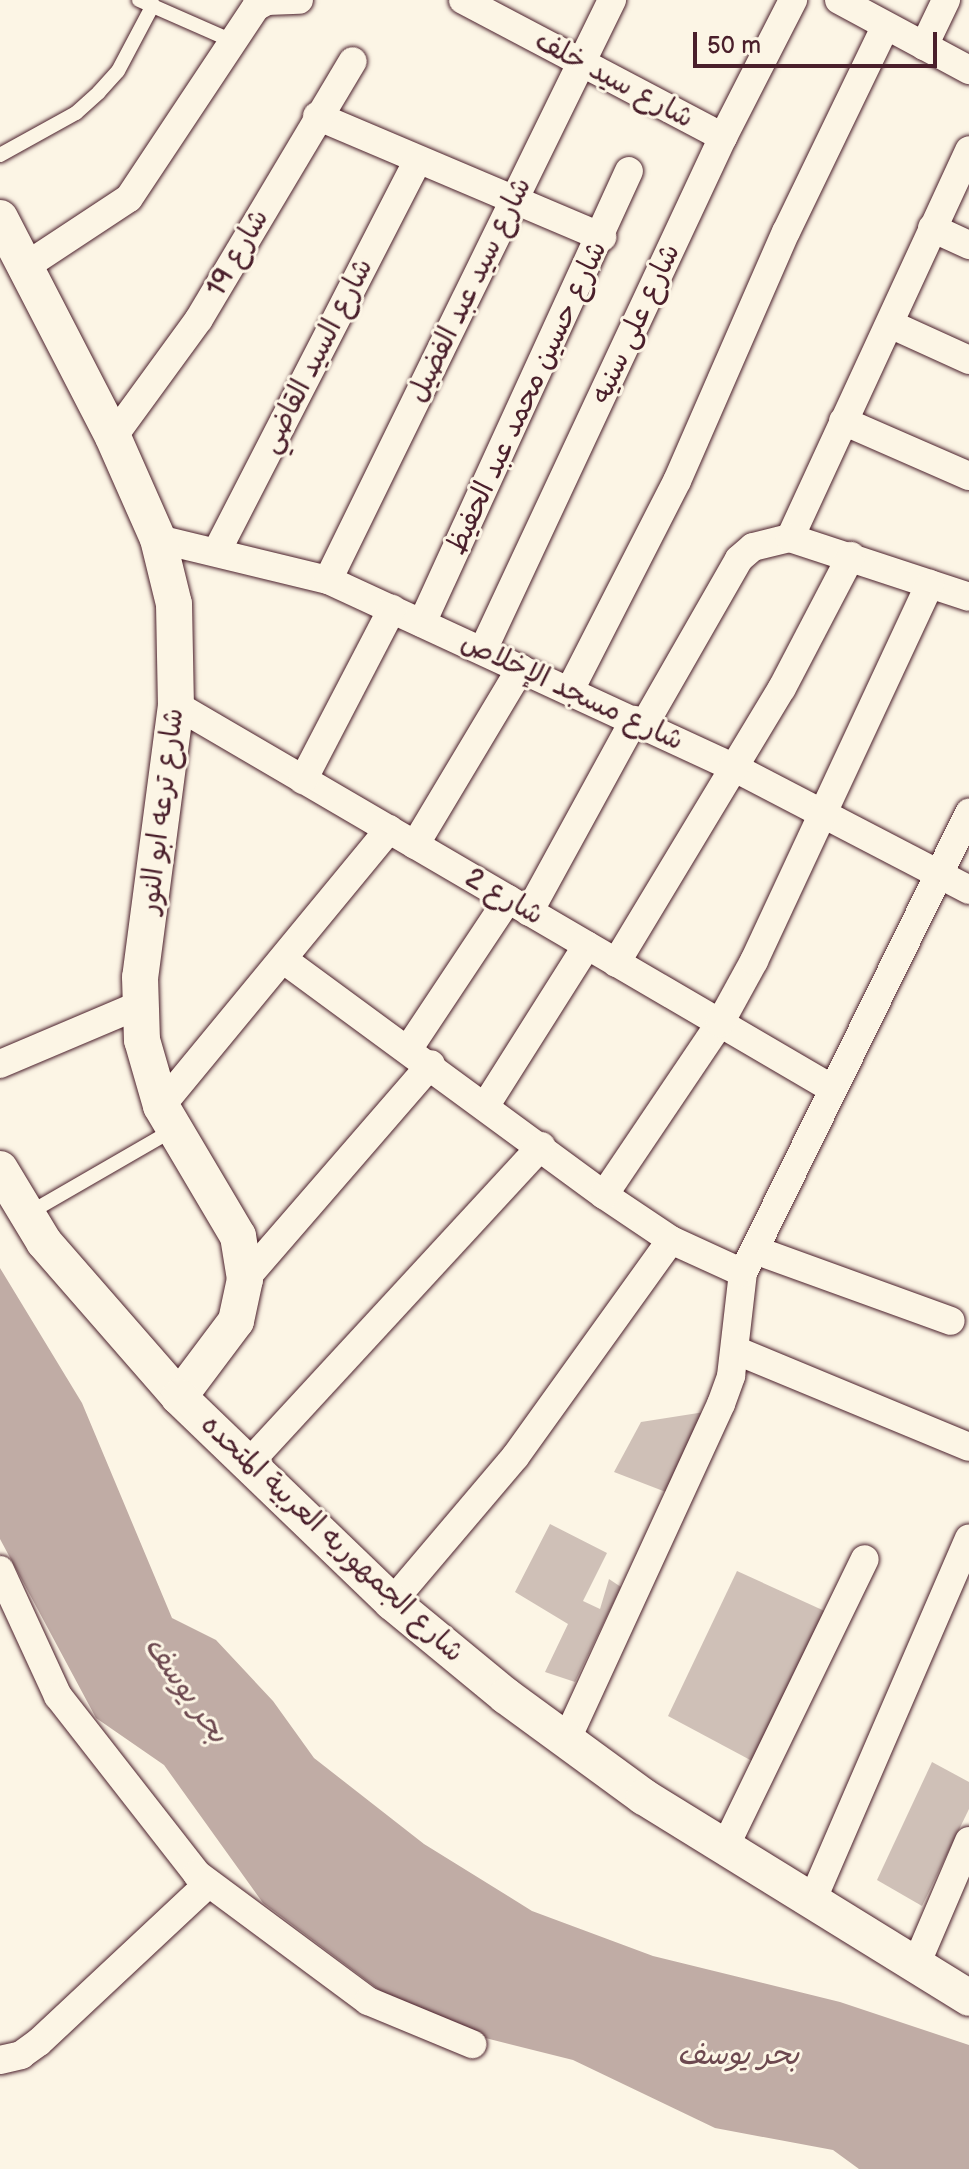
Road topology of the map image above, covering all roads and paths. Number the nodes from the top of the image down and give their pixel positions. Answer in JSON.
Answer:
{"nodes":[{"id":1,"x":299,"y":0,"type":"edge"},
{"id":2,"x":612,"y":0,"type":"edge"},
{"id":3,"x":793,"y":0,"type":"edge"},
{"id":4,"x":946,"y":0,"type":"edge"},
{"id":5,"x":842,"y":1,"type":"edge"},
{"id":6,"x":470,"y":2,"type":"edge"},
{"id":7,"x":146,"y":3,"type":"edge"},
{"id":8,"x":885,"y":27,"type":"junction"},
{"id":9,"x":230,"y":40,"type":"junction"},
{"id":10,"x":924,"y":46,"type":"junction"},
{"id":11,"x":353,"y":61,"type":"dead end"},
{"id":12,"x":581,"y":62,"type":"junction"},
{"id":13,"x":969,"y":70,"type":"edge"},
{"id":14,"x":317,"y":116,"type":"junction"},
{"id":15,"x":723,"y":137,"type":"junction"},
{"id":16,"x":969,"y":150,"type":"edge"},
{"id":17,"x":0,"y":155,"type":"edge"},
{"id":18,"x":417,"y":162,"type":"junction"},
{"id":19,"x":629,"y":171,"type":"dead end"},
{"id":20,"x":514,"y":200,"type":"junction"},
{"id":21,"x":0,"y":218,"type":"edge"},
{"id":22,"x":932,"y":228,"type":"junction"},
{"id":23,"x":602,"y":237,"type":"junction"},
{"id":24,"x":969,"y":245,"type":"edge"},
{"id":25,"x":26,"y":266,"type":"junction"},
{"id":26,"x":890,"y":324,"type":"junction"},
{"id":27,"x":969,"y":360,"type":"edge"},
{"id":28,"x":843,"y":421,"type":"junction"},
{"id":29,"x":113,"y":437,"type":"junction"},
{"id":30,"x":969,"y":476,"type":"edge"},
{"id":31,"x":790,"y":538,"type":"junction"},
{"id":32,"x":158,"y":539,"type":"junction"},
{"id":33,"x":218,"y":549,"type":"junction"},
{"id":34,"x":851,"y":556,"type":"junction"},
{"id":35,"x":328,"y":580,"type":"junction"},
{"id":36,"x":930,"y":584,"type":"junction"},
{"id":37,"x":969,"y":597,"type":"edge"},
{"id":38,"x":392,"y":609,"type":"junction"},
{"id":39,"x":422,"y":623,"type":"junction"},
{"id":40,"x":483,"y":650,"type":"junction"},
{"id":41,"x":521,"y":668,"type":"junction"},
{"id":42,"x":570,"y":690,"type":"junction"},
{"id":43,"x":176,"y":705,"type":"junction"},
{"id":44,"x":639,"y":722,"type":"junction"},
{"id":45,"x":733,"y":767,"type":"junction"},
{"id":46,"x":303,"y":780,"type":"junction"},
{"id":47,"x":823,"y":812,"type":"junction"},
{"id":48,"x":969,"y":813,"type":"edge"},
{"id":49,"x":389,"y":829,"type":"junction"},
{"id":50,"x":415,"y":845,"type":"junction"},
{"id":51,"x":942,"y":875,"type":"junction"},
{"id":52,"x":969,"y":890,"type":"edge"},
{"id":53,"x":519,"y":906,"type":"junction"},
{"id":54,"x":587,"y":945,"type":"junction"},
{"id":55,"x":284,"y":960,"type":"junction"},
{"id":56,"x":616,"y":963,"type":"junction"},
{"id":57,"x":139,"y":1005,"type":"junction"},
{"id":58,"x":720,"y":1023,"type":"junction"},
{"id":59,"x":420,"y":1056,"type":"junction"},
{"id":60,"x":0,"y":1064,"type":"edge"},
{"id":61,"x":833,"y":1089,"type":"junction"},
{"id":62,"x":486,"y":1105,"type":"junction"},
{"id":63,"x":167,"y":1118,"type":"junction"},
{"id":64,"x":541,"y":1146,"type":"junction"},
{"id":65,"x":0,"y":1169,"type":"edge"},
{"id":66,"x":604,"y":1195,"type":"junction"},
{"id":67,"x":25,"y":1216,"type":"junction"},
{"id":68,"x":671,"y":1240,"type":"junction"},
{"id":69,"x":749,"y":1262,"type":"junction"},
{"id":70,"x":245,"y":1279,"type":"junction"},
{"id":71,"x":951,"y":1321,"type":"dead end"},
{"id":72,"x":735,"y":1350,"type":"junction"},
{"id":73,"x":179,"y":1397,"type":"junction"},
{"id":74,"x":969,"y":1447,"type":"edge"},
{"id":75,"x":247,"y":1465,"type":"junction"},
{"id":76,"x":969,"y":1538,"type":"edge"},
{"id":77,"x":865,"y":1559,"type":"dead end"},
{"id":78,"x":0,"y":1570,"type":"edge"},
{"id":79,"x":392,"y":1602,"type":"junction"},
{"id":80,"x":566,"y":1741,"type":"junction"},
{"id":81,"x":969,"y":1841,"type":"edge"},
{"id":82,"x":724,"y":1849,"type":"junction"},
{"id":83,"x":208,"y":1884,"type":"junction"},
{"id":84,"x":812,"y":1901,"type":"junction"},
{"id":85,"x":915,"y":1967,"type":"junction"},
{"id":86,"x":969,"y":1998,"type":"edge"},
{"id":87,"x":472,"y":2044,"type":"dead end"},
{"id":88,"x":0,"y":2060,"type":"edge"}],
"edges":[{"from":1,"to":9,"type":"street"},
{"from":2,"to":12,"type":"street","name":"شارع سيد عبد الفضيل"},
{"from":3,"to":15,"type":"street","name":"شارع على سنيه"},
{"from":4,"to":10,"type":"street"},
{"from":5,"to":8,"type":"street"},
{"from":6,"to":12,"type":"street","name":"شارع سيد خلف"},
{"from":7,"to":9,"type":"lane"},
{"from":7,"to":17,"type":"lane"},
{"from":8,"to":10,"type":"street"},
{"from":8,"to":42,"type":"street"},
{"from":9,"to":25,"type":"street"},
{"from":10,"to":13,"type":"street"},
{"from":11,"to":14,"type":"street","name":"شارع 19"},
{"from":12,"to":15,"type":"street","name":"شارع سيد خلف"},
{"from":12,"to":20,"type":"street","name":"شارع سيد عبد الفضيل"},
{"from":14,"to":18,"type":"street"},
{"from":14,"to":29,"type":"street","name":"شارع 19"},
{"from":15,"to":40,"type":"street","name":"شارع على سنيه"},
{"from":16,"to":22,"type":"street"},
{"from":18,"to":20,"type":"street"},
{"from":18,"to":33,"type":"street","name":"شارع السيد القاضي"},
{"from":19,"to":23,"type":"street","name":"شارع حسين محمد عبد الحفيظ"},
{"from":20,"to":23,"type":"street"},
{"from":20,"to":35,"type":"street","name":"شارع سيد عبد الفضيل"},
{"from":21,"to":25,"type":"street","name":"شارع ترعه ابو النور"},
{"from":22,"to":24,"type":"street"},
{"from":22,"to":26,"type":"street"},
{"from":23,"to":39,"type":"street","name":"شارع حسين محمد عبد الحفيظ"},
{"from":25,"to":29,"type":"street","name":"شارع ترعه ابو النور"},
{"from":26,"to":27,"type":"street"},
{"from":26,"to":28,"type":"street"},
{"from":28,"to":30,"type":"street"},
{"from":28,"to":31,"type":"street"},
{"from":29,"to":32,"type":"street","name":"شارع ترعه ابو النور"},
{"from":31,"to":34,"type":"street"},
{"from":31,"to":44,"type":"street"},
{"from":32,"to":33,"type":"street","name":"شارع مسجد الإخلاص"},
{"from":32,"to":43,"type":"street","name":"شارع ترعه ابو النور"},
{"from":33,"to":35,"type":"street","name":"شارع مسجد الإخلاص"},
{"from":34,"to":36,"type":"street"},
{"from":34,"to":45,"type":"street"},
{"from":35,"to":38,"type":"street","name":"شارع مسجد الإخلاص"},
{"from":36,"to":37,"type":"street"},
{"from":36,"to":47,"type":"street"},
{"from":38,"to":39,"type":"street","name":"شارع مسجد الإخلاص"},
{"from":38,"to":46,"type":"street"},
{"from":39,"to":40,"type":"street","name":"شارع مسجد الإخلاص"},
{"from":40,"to":41,"type":"street","name":"شارع مسجد الإخلاص"},
{"from":41,"to":42,"type":"street","name":"شارع مسجد الإخلاص"},
{"from":41,"to":50,"type":"street"},
{"from":42,"to":44,"type":"street","name":"شارع مسجد الإخلاص"},
{"from":43,"to":46,"type":"street","name":"شارع 2"},
{"from":43,"to":57,"type":"street","name":"شارع ترعه ابو النور"},
{"from":44,"to":45,"type":"street","name":"شارع مسجد الإخلاص"},
{"from":44,"to":53,"type":"street"},
{"from":45,"to":47,"type":"street","name":"شارع مسجد الإخلاص"},
{"from":45,"to":56,"type":"street"},
{"from":46,"to":49,"type":"street","name":"شارع 2"},
{"from":47,"to":51,"type":"street","name":"شارع مسجد الإخلاص"},
{"from":47,"to":58,"type":"street"},
{"from":48,"to":51,"type":"street"},
{"from":49,"to":50,"type":"street","name":"شارع 2"},
{"from":49,"to":55,"type":"street"},
{"from":50,"to":53,"type":"street","name":"شارع 2"},
{"from":51,"to":52,"type":"street","name":"شارع مسجد الإخلاص"},
{"from":51,"to":61,"type":"street"},
{"from":53,"to":54,"type":"street","name":"شارع 2"},
{"from":53,"to":59,"type":"street"},
{"from":54,"to":56,"type":"street","name":"شارع 2"},
{"from":54,"to":62,"type":"street"},
{"from":55,"to":59,"type":"street"},
{"from":55,"to":63,"type":"street"},
{"from":56,"to":58,"type":"street","name":"شارع 2"},
{"from":57,"to":60,"type":"street"},
{"from":57,"to":63,"type":"street","name":"شارع ترعه ابو النور"},
{"from":58,"to":61,"type":"street","name":"شارع 2"},
{"from":58,"to":66,"type":"street"},
{"from":59,"to":62,"type":"street"},
{"from":59,"to":70,"type":"street"},
{"from":61,"to":69,"type":"street"},
{"from":62,"to":64,"type":"street"},
{"from":63,"to":67,"type":"lane"},
{"from":63,"to":70,"type":"street","name":"شارع ترعه ابو النور"},
{"from":64,"to":66,"type":"street"},
{"from":64,"to":75,"type":"street"},
{"from":65,"to":67,"type":"street","name":"شارع الجمهوريه العربية المتحده"},
{"from":66,"to":68,"type":"street"},
{"from":67,"to":73,"type":"street","name":"شارع الجمهوريه العربية المتحده"},
{"from":68,"to":69,"type":"street"},
{"from":68,"to":79,"type":"street"},
{"from":69,"to":71,"type":"street"},
{"from":69,"to":72,"type":"street"},
{"from":70,"to":73,"type":"street","name":"شارع ترعه ابو النور"},
{"from":72,"to":74,"type":"street"},
{"from":72,"to":80,"type":"street"},
{"from":73,"to":75,"type":"street","name":"شارع الجمهوريه العربية المتحده"},
{"from":75,"to":79,"type":"street","name":"شارع الجمهوريه العربية المتحده"},
{"from":76,"to":84,"type":"street"},
{"from":77,"to":82,"type":"street"},
{"from":78,"to":83,"type":"street"},
{"from":79,"to":80,"type":"street","name":"شارع الجمهوريه العربية المتحده"},
{"from":80,"to":82,"type":"street","name":"شارع الجمهوريه العربية المتحده"},
{"from":81,"to":85,"type":"street"},
{"from":82,"to":84,"type":"street","name":"شارع الجمهوريه العربية المتحده"},
{"from":83,"to":87,"type":"street"},
{"from":83,"to":88,"type":"street"},
{"from":84,"to":85,"type":"street","name":"شارع الجمهوريه العربية المتحده"},
{"from":85,"to":86,"type":"street","name":"شارع الجمهوريه العربية المتحده"}]}
